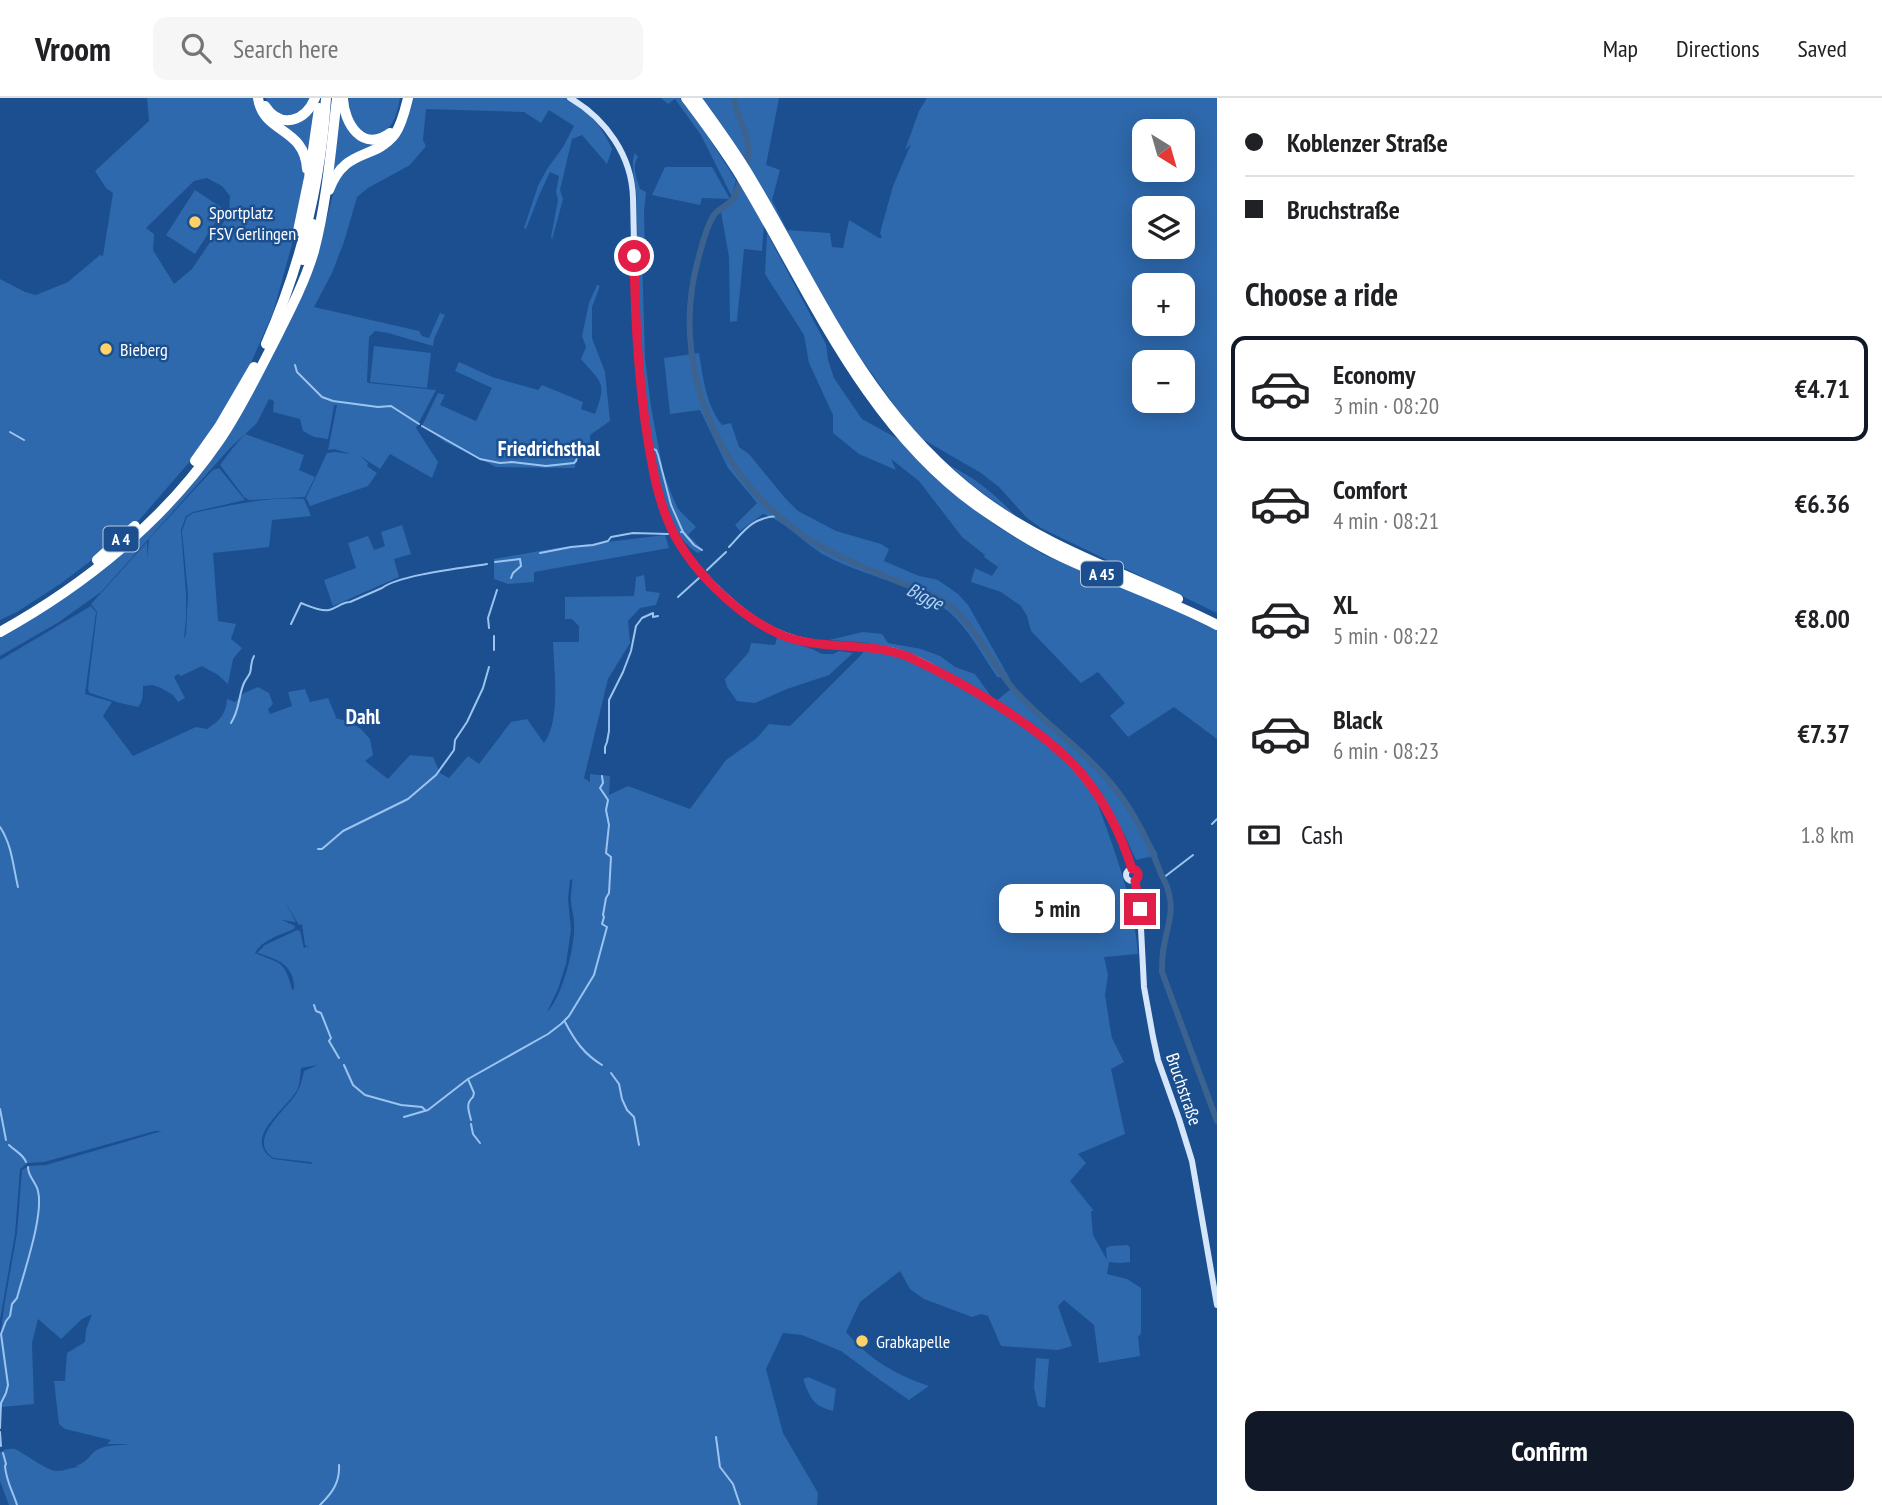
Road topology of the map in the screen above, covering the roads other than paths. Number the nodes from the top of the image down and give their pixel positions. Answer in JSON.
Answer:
{"nodes":[{"id":1,"x":260,"y":98,"type":"edge"},
{"id":2,"x":317,"y":98,"type":"edge"},
{"id":3,"x":329,"y":98,"type":"edge"},
{"id":4,"x":337,"y":98,"type":"edge"},
{"id":5,"x":343,"y":98,"type":"edge"},
{"id":6,"x":407,"y":98,"type":"edge"},
{"id":7,"x":570,"y":98,"type":"edge"},
{"id":8,"x":686,"y":98,"type":"edge"},
{"id":9,"x":696,"y":98,"type":"edge"},
{"id":10,"x":305,"y":197,"type":"junction"},
{"id":11,"x":324,"y":204,"type":"junction"},
{"id":12,"x":797,"y":270,"type":"junction"},
{"id":13,"x":276,"y":337,"type":"junction"},
{"id":14,"x":266,"y":343,"type":"junction"},
{"id":15,"x":1217,"y":618,"type":"edge"},
{"id":16,"x":0,"y":625,"type":"edge"},
{"id":17,"x":1217,"y":625,"type":"edge"},
{"id":18,"x":0,"y":632,"type":"edge"},
{"id":19,"x":1217,"y":1305,"type":"edge"}],
"edges":[{"from":1,"to":2,"type":"highway"},
{"from":1,"to":10,"type":"highway"},
{"from":2,"to":10,"type":"highway"},
{"from":3,"to":13,"type":"highway","number":"A 4"},
{"from":3,"to":14,"type":"highway","number":"A 4"},
{"from":4,"to":11,"type":"highway"},
{"from":5,"to":6,"type":"highway"},
{"from":6,"to":11,"type":"highway"},
{"from":7,"to":19,"type":"main road","name":"Bruchstraße"},
{"from":8,"to":12,"type":"highway","number":"A 45"},
{"from":9,"to":12,"type":"highway","number":"A 45"},
{"from":10,"to":14,"type":"highway"},
{"from":11,"to":13,"type":"highway"},
{"from":12,"to":15,"type":"highway","number":"A 45"},
{"from":12,"to":17,"type":"highway","number":"A 45"},
{"from":13,"to":18,"type":"highway","number":"A 4"},
{"from":14,"to":16,"type":"highway","number":"A 4"}]}
